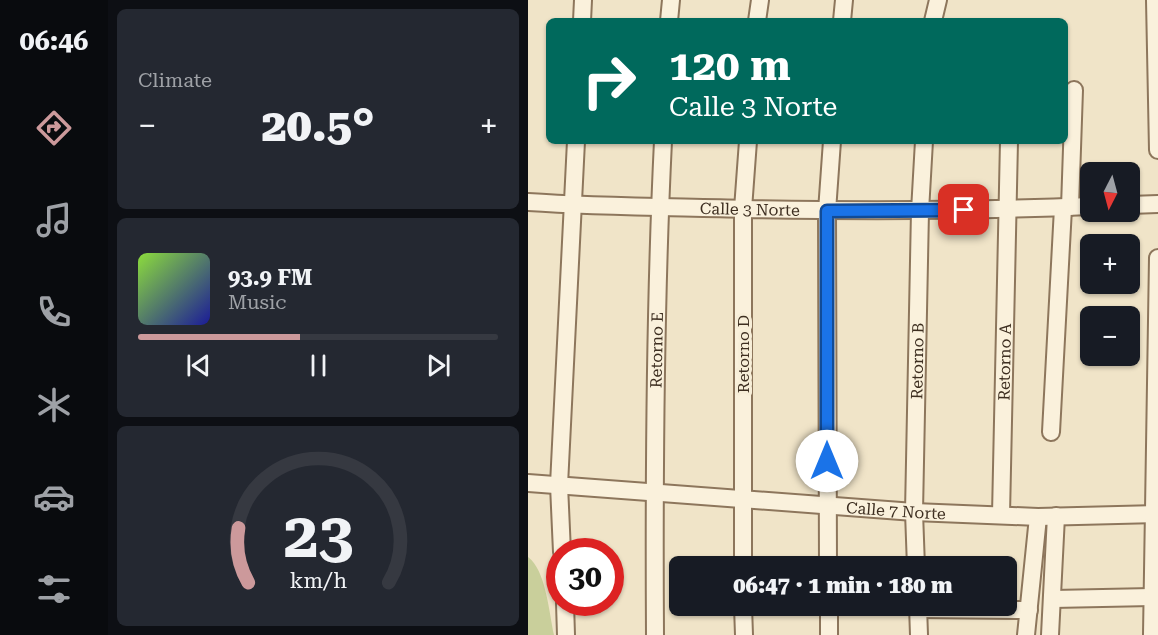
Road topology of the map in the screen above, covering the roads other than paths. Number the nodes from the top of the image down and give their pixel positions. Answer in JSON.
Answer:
{"nodes":[{"id":1,"x":583,"y":0,"type":"edge"},
{"id":2,"x":670,"y":0,"type":"edge"},
{"id":3,"x":760,"y":0,"type":"edge"},
{"id":4,"x":844,"y":0,"type":"edge"},
{"id":5,"x":939,"y":0,"type":"edge"},
{"id":6,"x":1155,"y":0,"type":"edge"},
{"id":7,"x":582,"y":18,"type":"edge"},
{"id":8,"x":669,"y":18,"type":"edge"},
{"id":9,"x":757,"y":18,"type":"edge"},
{"id":10,"x":843,"y":18,"type":"edge"},
{"id":11,"x":934,"y":18,"type":"edge"},
{"id":12,"x":1074,"y":90,"type":"dead end"},
{"id":13,"x":576,"y":144,"type":"edge"},
{"id":14,"x":663,"y":144,"type":"edge"},
{"id":15,"x":748,"y":144,"type":"edge"},
{"id":16,"x":832,"y":144,"type":"edge"},
{"id":17,"x":924,"y":144,"type":"edge"},
{"id":18,"x":1009,"y":144,"type":"edge"},
{"id":19,"x":1158,"y":150,"type":"edge"},
{"id":20,"x":528,"y":202,"type":"edge"},
{"id":21,"x":1158,"y":204,"type":"edge"},
{"id":22,"x":573,"y":205,"type":"junction"},
{"id":23,"x":1140,"y":205,"type":"edge"},
{"id":24,"x":1080,"y":206,"type":"edge"},
{"id":25,"x":1066,"y":207,"type":"junction"},
{"id":26,"x":660,"y":208,"type":"junction"},
{"id":27,"x":743,"y":209,"type":"junction"},
{"id":28,"x":1009,"y":209,"type":"junction"},
{"id":29,"x":827,"y":211,"type":"junction"},
{"id":30,"x":920,"y":211,"type":"junction"},
{"id":31,"x":1158,"y":258,"type":"edge"},
{"id":32,"x":1158,"y":281,"type":"edge"},
{"id":33,"x":1157,"y":328,"type":"edge"},
{"id":34,"x":1157,"y":372,"type":"edge"},
{"id":35,"x":1051,"y":432,"type":"dead end"},
{"id":36,"x":528,"y":483,"type":"edge"},
{"id":37,"x":559,"y":485,"type":"junction"},
{"id":38,"x":654,"y":491,"type":"junction"},
{"id":39,"x":742,"y":499,"type":"junction"},
{"id":40,"x":828,"y":507,"type":"junction"},
{"id":41,"x":914,"y":512,"type":"junction"},
{"id":42,"x":1156,"y":514,"type":"edge"},
{"id":43,"x":1001,"y":515,"type":"junction"},
{"id":44,"x":1056,"y":516,"type":"junction"},
{"id":45,"x":1038,"y":517,"type":"junction"},
{"id":46,"x":561,"y":538,"type":"edge"},
{"id":47,"x":743,"y":556,"type":"edge"},
{"id":48,"x":828,"y":556,"type":"edge"},
{"id":49,"x":916,"y":556,"type":"edge"},
{"id":50,"x":1152,"y":597,"type":"junction"},
{"id":51,"x":1053,"y":599,"type":"junction"},
{"id":52,"x":1017,"y":610,"type":"edge"},
{"id":53,"x":1029,"y":610,"type":"junction"},
{"id":54,"x":565,"y":616,"type":"edge"},
{"id":55,"x":743,"y":616,"type":"edge"},
{"id":56,"x":829,"y":616,"type":"edge"},
{"id":57,"x":918,"y":616,"type":"edge"},
{"id":58,"x":566,"y":635,"type":"edge"},
{"id":59,"x":655,"y":635,"type":"edge"},
{"id":60,"x":744,"y":635,"type":"edge"},
{"id":61,"x":829,"y":635,"type":"edge"},
{"id":62,"x":919,"y":635,"type":"edge"},
{"id":63,"x":1026,"y":635,"type":"edge"},
{"id":64,"x":1050,"y":635,"type":"edge"},
{"id":65,"x":1152,"y":635,"type":"edge"}],
"edges":[{"from":1,"to":7,"type":"street"},
{"from":2,"to":8,"type":"street"},
{"from":3,"to":9,"type":"street"},
{"from":4,"to":10,"type":"street"},
{"from":5,"to":11,"type":"street"},
{"from":6,"to":19,"type":"street"},
{"from":12,"to":25,"type":"street"},
{"from":13,"to":22,"type":"street"},
{"from":14,"to":26,"type":"street","name":"Retorno E"},
{"from":15,"to":27,"type":"street","name":"Retorno D"},
{"from":16,"to":29,"type":"street"},
{"from":17,"to":30,"type":"street","name":"Retorno B"},
{"from":18,"to":28,"type":"street","name":"Retorno A"},
{"from":20,"to":22,"type":"street","name":"Calle 3 Norte"},
{"from":21,"to":23,"type":"street"},
{"from":22,"to":26,"type":"street","name":"Calle 3 Norte"},
{"from":22,"to":37,"type":"street"},
{"from":24,"to":25,"type":"street","name":"Calle 3 Norte"},
{"from":25,"to":28,"type":"street","name":"Calle 3 Norte"},
{"from":25,"to":35,"type":"street"},
{"from":26,"to":27,"type":"street","name":"Calle 3 Norte"},
{"from":26,"to":38,"type":"street","name":"Retorno E"},
{"from":27,"to":29,"type":"street","name":"Calle 3 Norte"},
{"from":27,"to":39,"type":"street","name":"Retorno D"},
{"from":28,"to":30,"type":"street","name":"Calle 3 Norte"},
{"from":28,"to":43,"type":"street","name":"Retorno A"},
{"from":29,"to":30,"type":"street","name":"Calle 3 Norte"},
{"from":29,"to":40,"type":"street"},
{"from":30,"to":41,"type":"street","name":"Retorno B"},
{"from":31,"to":32,"type":"street"},
{"from":32,"to":33,"type":"street"},
{"from":33,"to":34,"type":"street"},
{"from":34,"to":42,"type":"street"},
{"from":36,"to":37,"type":"street","name":"Calle 7 Norte"},
{"from":37,"to":38,"type":"street","name":"Calle 7 Norte"},
{"from":37,"to":46,"type":"street"},
{"from":38,"to":39,"type":"street","name":"Calle 7 Norte"},
{"from":38,"to":59,"type":"street","name":"Retorno E"},
{"from":39,"to":40,"type":"street","name":"Calle 7 Norte"},
{"from":39,"to":47,"type":"street","name":"Retorno D"},
{"from":40,"to":41,"type":"street","name":"Calle 7 Norte"},
{"from":40,"to":48,"type":"street"},
{"from":41,"to":43,"type":"street","name":"Calle 7 Norte"},
{"from":41,"to":49,"type":"street","name":"Retorno B"},
{"from":42,"to":44,"type":"street","name":"Calle 7 Norte"},
{"from":42,"to":50,"type":"street"},
{"from":43,"to":45,"type":"street","name":"Calle 7 Norte"},
{"from":44,"to":45,"type":"street","name":"Calle 7 Norte"},
{"from":44,"to":51,"type":"street"},
{"from":45,"to":53,"type":"street"},
{"from":50,"to":51,"type":"street"},
{"from":50,"to":65,"type":"street"},
{"from":51,"to":64,"type":"street"},
{"from":52,"to":53,"type":"street"},
{"from":53,"to":63,"type":"street"},
{"from":54,"to":58,"type":"street"},
{"from":55,"to":60,"type":"street"},
{"from":56,"to":61,"type":"street"},
{"from":57,"to":62,"type":"street"}]}
